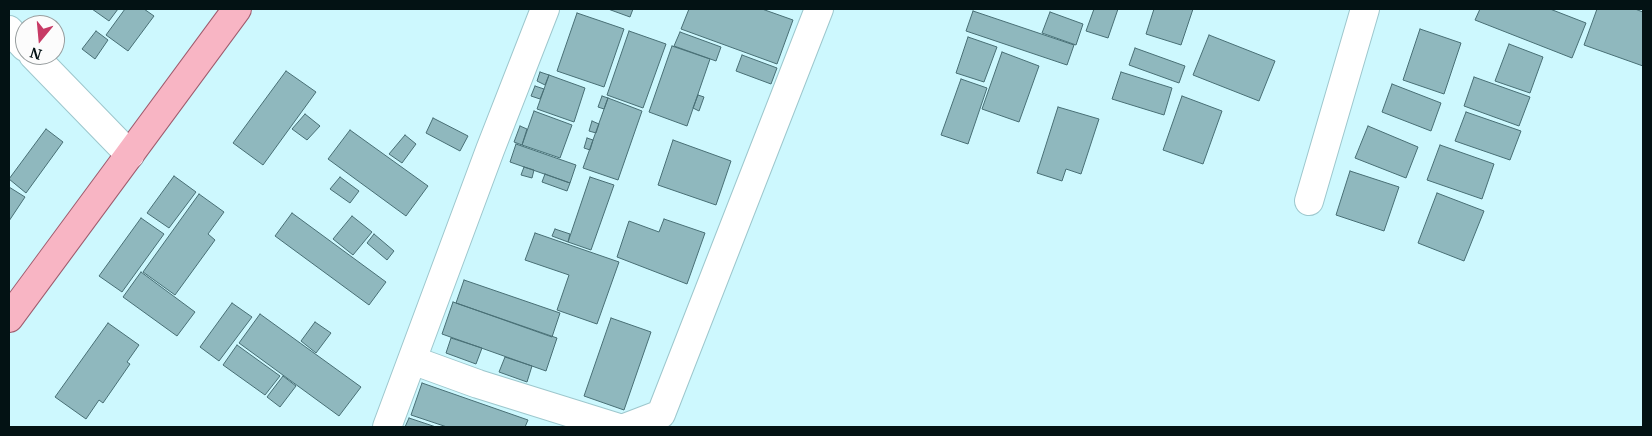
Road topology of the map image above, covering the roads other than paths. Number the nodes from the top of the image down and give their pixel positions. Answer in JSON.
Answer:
{"nodes":[{"id":1,"x":237,"y":9,"type":"edge"},
{"id":2,"x":545,"y":9,"type":"edge"},
{"id":3,"x":819,"y":9,"type":"edge"},
{"id":4,"x":1365,"y":9,"type":"edge"},
{"id":5,"x":43,"y":65,"type":"edge"},
{"id":6,"x":130,"y":155,"type":"junction"},
{"id":7,"x":1309,"y":201,"type":"dead end"},
{"id":8,"x":9,"y":318,"type":"edge"},
{"id":9,"x":412,"y":360,"type":"junction"},
{"id":10,"x":387,"y":427,"type":"edge"},
{"id":11,"x":616,"y":427,"type":"edge"},
{"id":12,"x":627,"y":427,"type":"edge"}],
"edges":[{"from":1,"to":6,"type":"main road"},
{"from":2,"to":9,"type":"street"},
{"from":3,"to":12,"type":"street"},
{"from":4,"to":7,"type":"street"},
{"from":5,"to":6,"type":"street"},
{"from":6,"to":8,"type":"main road"},
{"from":9,"to":10,"type":"street"},
{"from":9,"to":11,"type":"street"}]}
